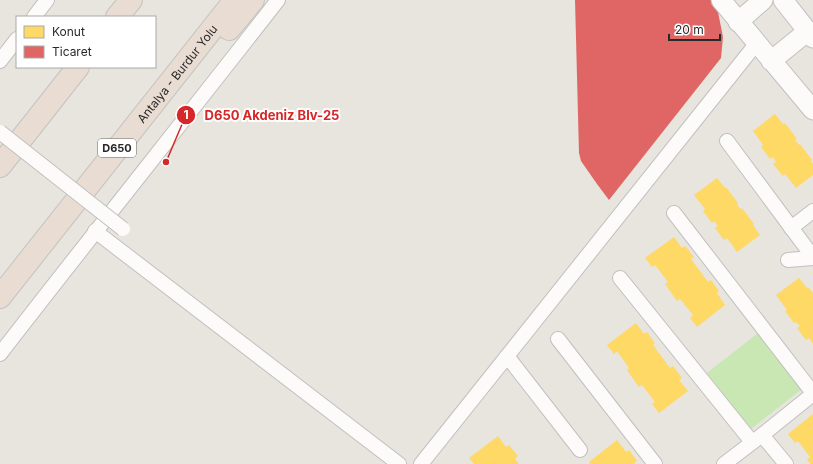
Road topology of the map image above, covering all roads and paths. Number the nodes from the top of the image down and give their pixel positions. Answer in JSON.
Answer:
{"nodes":[{"id":1,"x":47,"y":0,"type":"edge"},
{"id":2,"x":131,"y":0,"type":"edge"},
{"id":3,"x":234,"y":0,"type":"edge"},
{"id":4,"x":253,"y":0,"type":"edge"},
{"id":5,"x":278,"y":0,"type":"edge"},
{"id":6,"x":721,"y":0,"type":"edge"},
{"id":7,"x":763,"y":0,"type":"edge"},
{"id":8,"x":783,"y":0,"type":"edge"},
{"id":9,"x":35,"y":16,"type":"edge"},
{"id":10,"x":118,"y":16,"type":"edge"},
{"id":11,"x":738,"y":22,"type":"junction"},
{"id":12,"x":810,"y":35,"type":"edge"},
{"id":13,"x":16,"y":40,"type":"edge"},
{"id":14,"x":756,"y":44,"type":"junction"},
{"id":15,"x":0,"y":61,"type":"edge"},
{"id":16,"x":771,"y":61,"type":"junction"},
{"id":17,"x":77,"y":68,"type":"edge"},
{"id":18,"x":813,"y":110,"type":"edge"},
{"id":19,"x":0,"y":132,"type":"edge"},
{"id":20,"x":727,"y":141,"type":"dead end"},
{"id":21,"x":120,"y":144,"type":"junction"},
{"id":22,"x":0,"y":166,"type":"edge"},
{"id":23,"x":813,"y":211,"type":"edge"},
{"id":24,"x":674,"y":212,"type":"dead end"},
{"id":25,"x":791,"y":228,"type":"junction"},
{"id":26,"x":122,"y":229,"type":"dead end"},
{"id":27,"x":95,"y":231,"type":"junction"},
{"id":28,"x":813,"y":257,"type":"edge"},
{"id":29,"x":788,"y":260,"type":"dead end"},
{"id":30,"x":620,"y":278,"type":"dead end"},
{"id":31,"x":0,"y":297,"type":"edge"},
{"id":32,"x":558,"y":339,"type":"dead end"},
{"id":33,"x":0,"y":354,"type":"edge"},
{"id":34,"x":507,"y":356,"type":"junction"},
{"id":35,"x":813,"y":393,"type":"edge"},
{"id":36,"x":757,"y":439,"type":"junction"},
{"id":37,"x":580,"y":450,"type":"dead end"},
{"id":38,"x":399,"y":464,"type":"edge"},
{"id":39,"x":421,"y":464,"type":"edge"},
{"id":40,"x":655,"y":464,"type":"edge"},
{"id":41,"x":724,"y":464,"type":"edge"},
{"id":42,"x":786,"y":464,"type":"edge"}],
"edges":[{"from":1,"to":9,"type":"street"},
{"from":2,"to":10,"type":"highway"},
{"from":3,"to":21,"type":"highway","name":"Antalya - Burdur Yolu","number":"D650"},
{"from":4,"to":21,"type":"highway"},
{"from":5,"to":27,"type":"street"},
{"from":6,"to":11,"type":"street"},
{"from":7,"to":11,"type":"street"},
{"from":8,"to":12,"type":"street"},
{"from":11,"to":14,"type":"street"},
{"from":12,"to":16,"type":"street"},
{"from":13,"to":15,"type":"street"},
{"from":14,"to":16,"type":"street"},
{"from":14,"to":34,"type":"street"},
{"from":16,"to":18,"type":"street"},
{"from":17,"to":22,"type":"highway"},
{"from":19,"to":26,"type":"street","bridge":true},
{"from":20,"to":25,"type":"street"},
{"from":21,"to":31,"type":"highway","name":"Antalya - Burdur Yolu","number":"D650"},
{"from":23,"to":25,"type":"street"},
{"from":24,"to":35,"type":"street"},
{"from":25,"to":28,"type":"street"},
{"from":27,"to":33,"type":"street"},
{"from":27,"to":38,"type":"street"},
{"from":28,"to":29,"type":"street"},
{"from":30,"to":36,"type":"street"},
{"from":32,"to":40,"type":"street"},
{"from":34,"to":37,"type":"street"},
{"from":34,"to":39,"type":"street"},
{"from":35,"to":36,"type":"street"},
{"from":36,"to":41,"type":"street"},
{"from":36,"to":42,"type":"street"}]}
